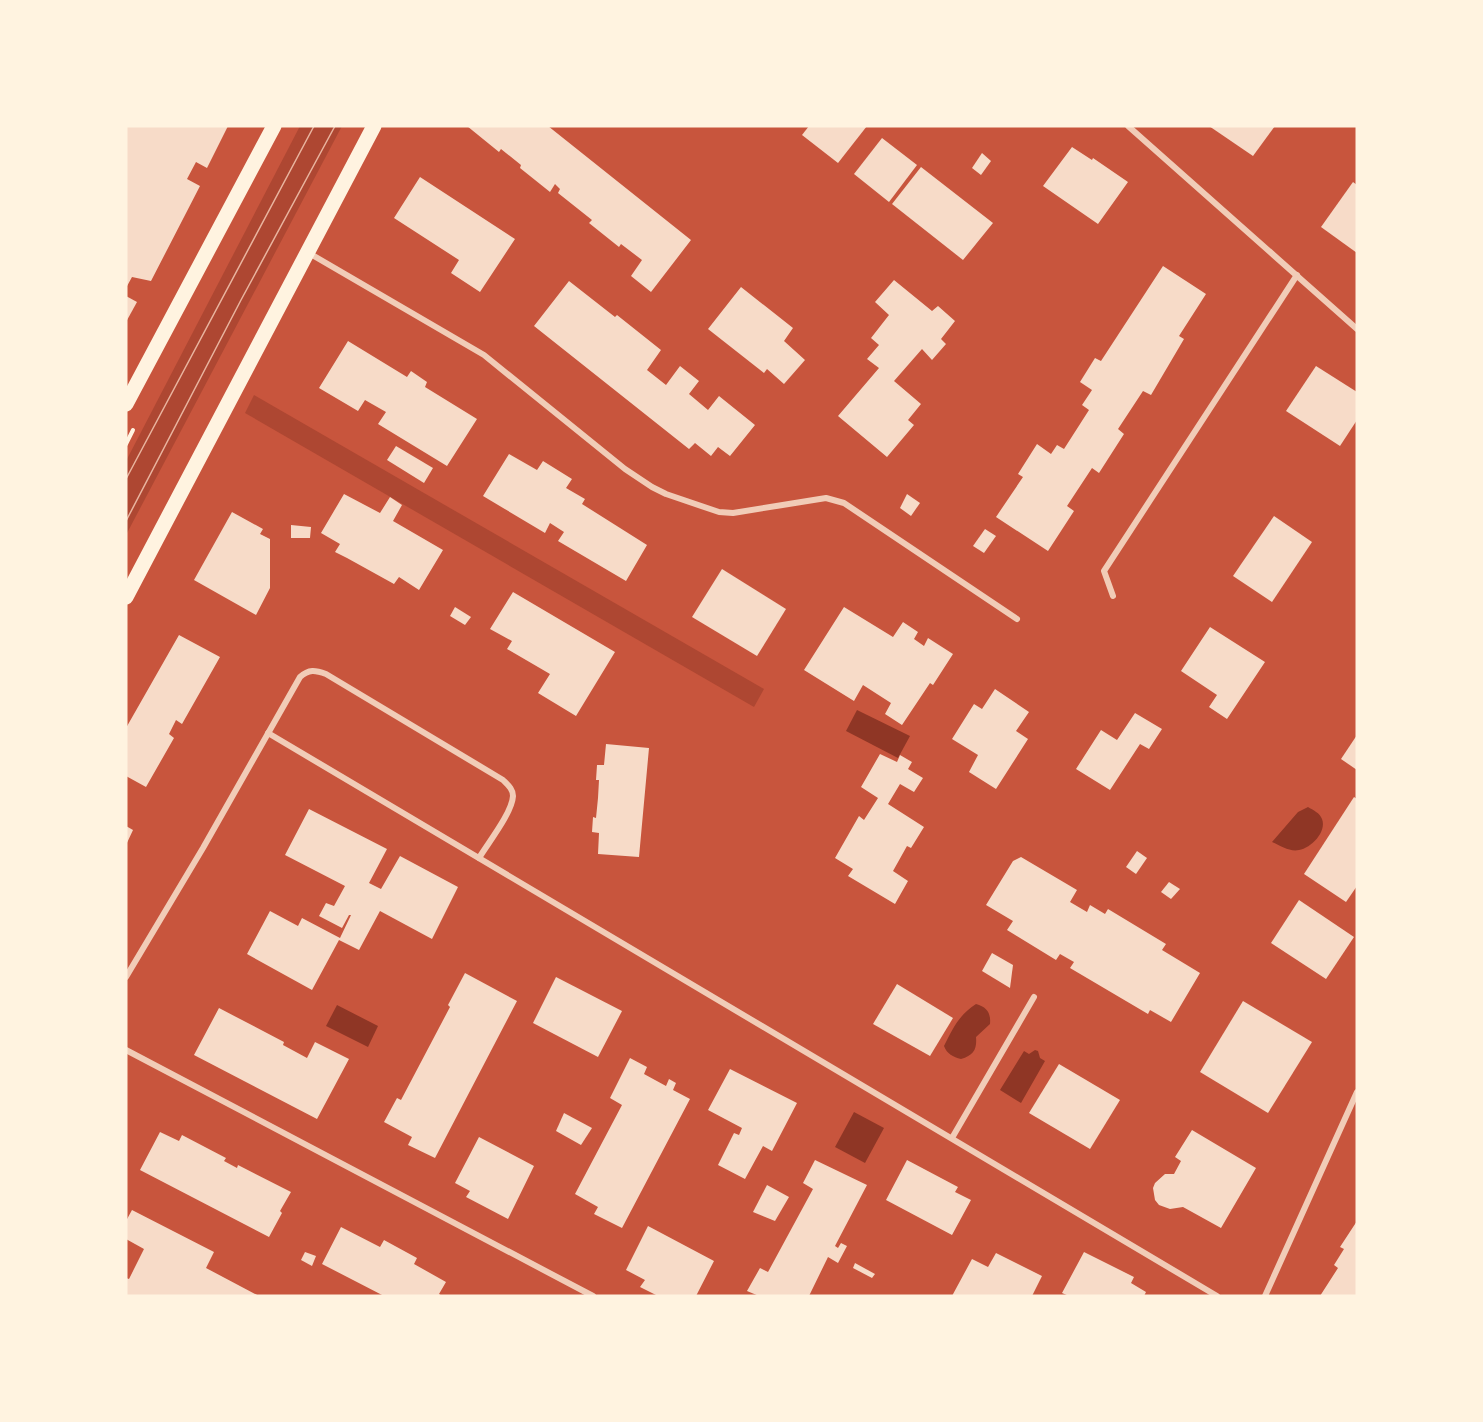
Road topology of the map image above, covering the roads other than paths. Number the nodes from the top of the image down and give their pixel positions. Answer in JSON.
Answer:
{"nodes":[{"id":1,"x":273,"y":126,"type":"edge"},
{"id":2,"x":374,"y":126,"type":"edge"},
{"id":3,"x":1128,"y":126,"type":"edge"},
{"id":4,"x":307,"y":251,"type":"junction"},
{"id":5,"x":1298,"y":275,"type":"junction"},
{"id":6,"x":1357,"y":329,"type":"edge"},
{"id":7,"x":126,"y":404,"type":"edge"},
{"id":8,"x":1113,"y":596,"type":"dead end"},
{"id":9,"x":126,"y":597,"type":"edge"},
{"id":10,"x":1017,"y":619,"type":"dead end"},
{"id":11,"x":268,"y":733,"type":"junction"},
{"id":12,"x":479,"y":858,"type":"junction"},
{"id":13,"x":126,"y":976,"type":"edge"},
{"id":14,"x":1034,"y":997,"type":"dead end"},
{"id":15,"x":126,"y":1050,"type":"edge"},
{"id":16,"x":1357,"y":1092,"type":"edge"},
{"id":17,"x":952,"y":1138,"type":"junction"},
{"id":18,"x":593,"y":1296,"type":"edge"},
{"id":19,"x":1217,"y":1296,"type":"edge"},
{"id":20,"x":1266,"y":1296,"type":"edge"}],
"edges":[{"from":1,"to":7,"type":"main road"},
{"from":2,"to":4,"type":"main road"},
{"from":3,"to":5,"type":"street"},
{"from":4,"to":9,"type":"main road"},
{"from":4,"to":10,"type":"street"},
{"from":5,"to":6,"type":"street"},
{"from":5,"to":8,"type":"street"},
{"from":11,"to":12,"type":"street"},
{"from":11,"to":12,"type":"street"},
{"from":11,"to":13,"type":"street"},
{"from":12,"to":17,"type":"street"},
{"from":14,"to":17,"type":"street"},
{"from":15,"to":18,"type":"street"},
{"from":16,"to":20,"type":"street"},
{"from":17,"to":19,"type":"street"}]}
